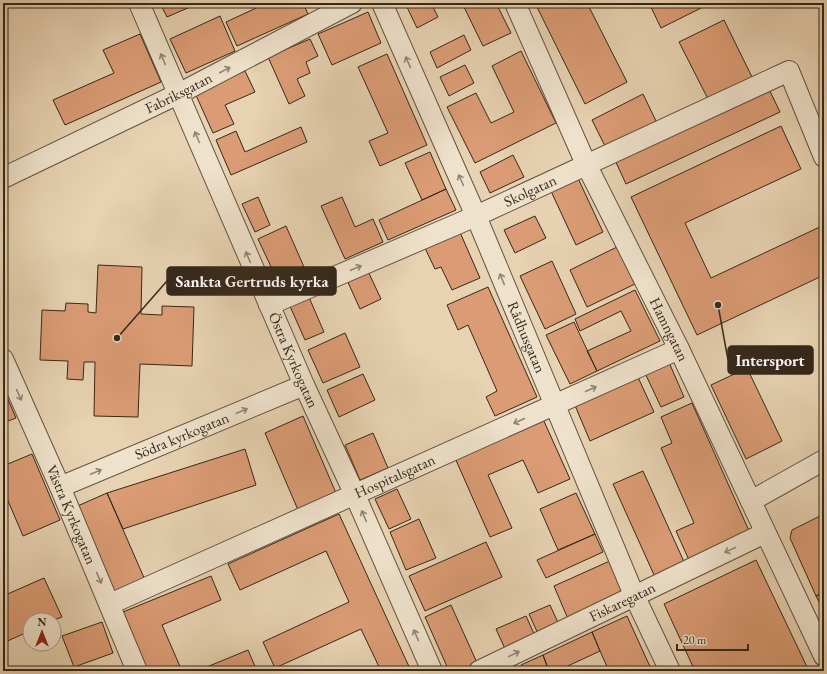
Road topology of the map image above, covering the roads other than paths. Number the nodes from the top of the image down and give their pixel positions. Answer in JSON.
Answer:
{"nodes":[{"id":1,"x":139,"y":3,"type":"edge"},
{"id":2,"x":352,"y":3,"type":"edge"},
{"id":3,"x":382,"y":3,"type":"edge"},
{"id":4,"x":515,"y":3,"type":"edge"},
{"id":5,"x":178,"y":94,"type":"junction"},
{"id":6,"x":824,"y":157,"type":"edge"},
{"id":7,"x":586,"y":164,"type":"junction"},
{"id":8,"x":3,"y":178,"type":"edge"},
{"id":9,"x":476,"y":216,"type":"junction"},
{"id":10,"x":269,"y":305,"type":"junction"},
{"id":11,"x":679,"y":349,"type":"junction"},
{"id":12,"x":3,"y":359,"type":"edge"},
{"id":13,"x":304,"y":386,"type":"junction"},
{"id":14,"x":555,"y":405,"type":"junction"},
{"id":15,"x":824,"y":460,"type":"edge"},
{"id":16,"x":60,"y":487,"type":"junction"},
{"id":17,"x":355,"y":495,"type":"junction"},
{"id":18,"x":751,"y":501,"type":"junction"},
{"id":19,"x":766,"y":533,"type":"junction"},
{"id":20,"x":634,"y":595,"type":"junction"},
{"id":21,"x":110,"y":604,"type":"junction"},
{"id":22,"x":824,"y":656,"type":"edge"},
{"id":23,"x":137,"y":671,"type":"edge"},
{"id":24,"x":432,"y":671,"type":"edge"},
{"id":25,"x":479,"y":671,"type":"edge"},
{"id":26,"x":670,"y":671,"type":"edge"}],
"edges":[{"from":5,"to":1,"type":"street","name":"Östra Kyrkogatan","one_way":true},
{"from":5,"to":2,"type":"street","name":"Fabriksgatan","one_way":true},
{"from":9,"to":3,"type":"street","name":"Rådhusgatan","one_way":true},
{"from":4,"to":7,"type":"street","name":"Hamngatan"},
{"from":5,"to":8,"type":"street","name":"Fabriksgatan"},
{"from":10,"to":5,"type":"street","name":"Östra Kyrkogatan","one_way":true},
{"from":6,"to":7,"type":"street","name":"Skolgatan"},
{"from":7,"to":9,"type":"street","name":"Skolgatan"},
{"from":7,"to":11,"type":"street","name":"Hamngatan"},
{"from":10,"to":9,"type":"street","name":"Skolgatan","one_way":true},
{"from":14,"to":9,"type":"street","name":"Rådhusgatan","one_way":true},
{"from":10,"to":13,"type":"street","name":"Östra Kyrkogatan"},
{"from":14,"to":11,"type":"street","name":"Hospitalsgatan","one_way":true},
{"from":11,"to":18,"type":"street","name":"Hamngatan"},
{"from":12,"to":16,"type":"street","name":"Västra Kyrkogatan","one_way":true},
{"from":16,"to":13,"type":"street","name":"Södra kyrkogatan","one_way":true},
{"from":13,"to":17,"type":"street","name":"Östra Kyrkogatan"},
{"from":14,"to":17,"type":"street","name":"Hospitalsgatan","one_way":true},
{"from":14,"to":20,"type":"street","name":"Rådhusgatan"},
{"from":15,"to":18,"type":"street"},
{"from":16,"to":21,"type":"street","name":"Västra Kyrkogatan","one_way":true},
{"from":17,"to":21,"type":"street","name":"Hospitalsgatan"},
{"from":24,"to":17,"type":"street","name":"Östra Kyrkogatan","one_way":true},
{"from":18,"to":19,"type":"street","name":"Hamngatan"},
{"from":19,"to":20,"type":"street","name":"Fiskaregatan","one_way":true},
{"from":19,"to":22,"type":"street","name":"Hamngatan"},
{"from":25,"to":20,"type":"street","name":"Fiskaregatan","one_way":true},
{"from":20,"to":26,"type":"street","name":"Rådhusgatan"},
{"from":21,"to":23,"type":"street","name":"Västra Kyrkogatan"}]}
